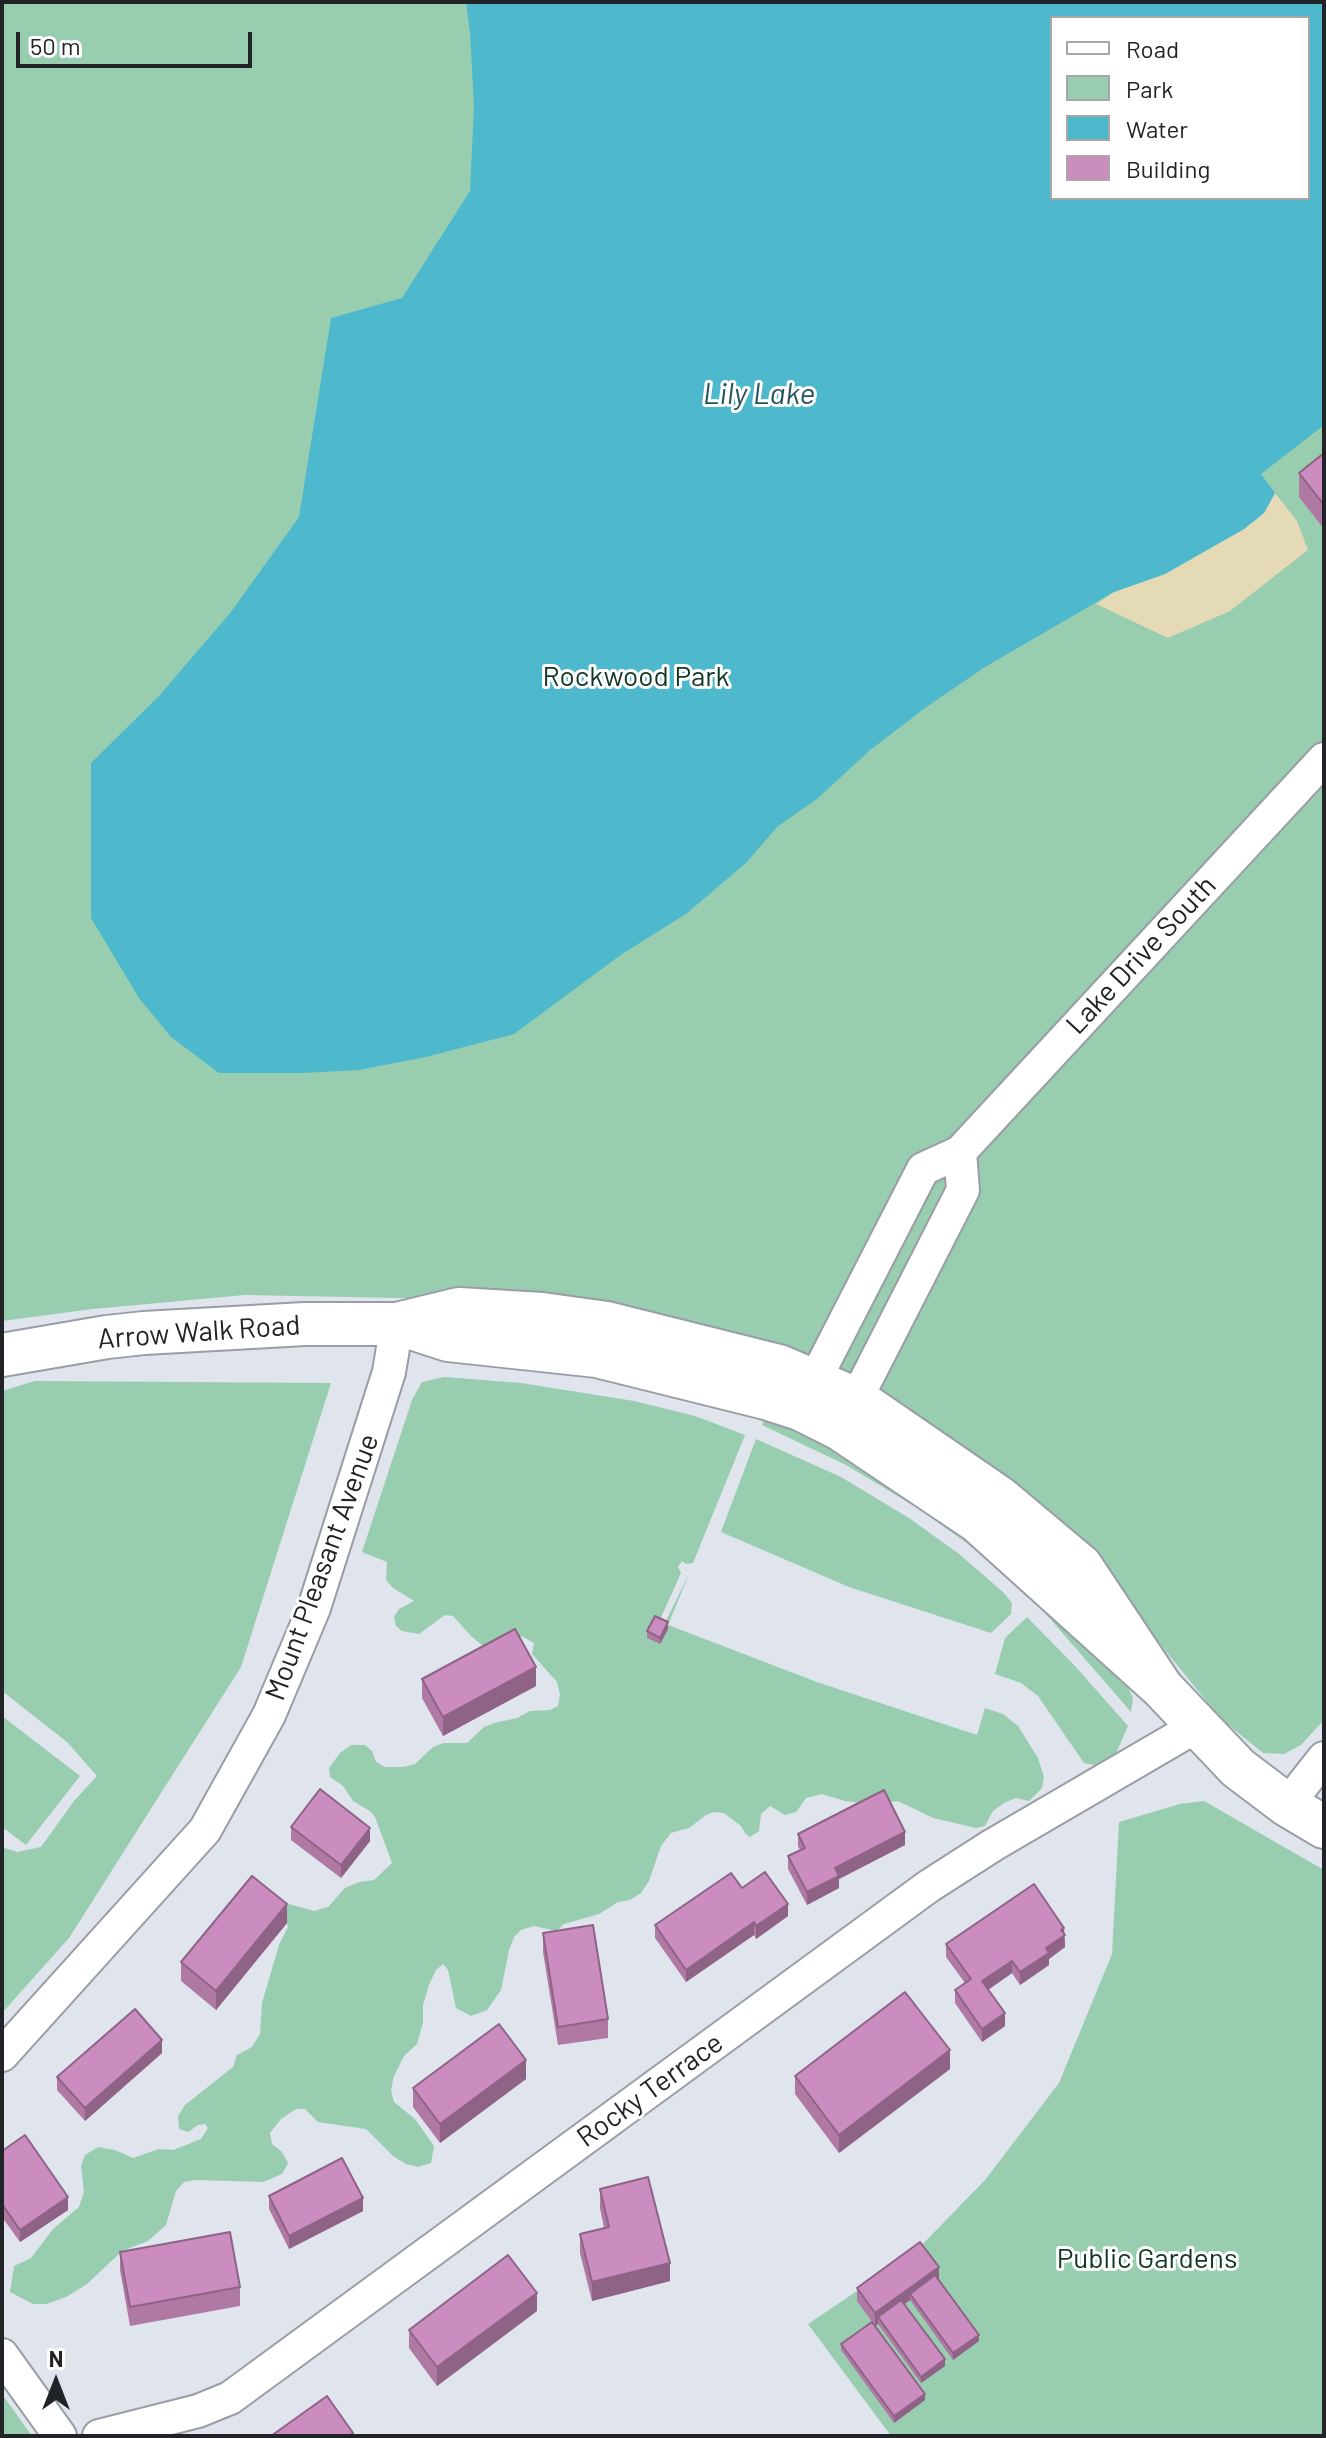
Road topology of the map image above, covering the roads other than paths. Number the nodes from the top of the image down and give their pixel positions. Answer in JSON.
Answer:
{"nodes":[{"id":1,"x":1324,"y":759,"type":"edge"},
{"id":2,"x":960,"y":1152,"type":"junction"},
{"id":3,"x":397,"y":1324,"type":"junction"},
{"id":4,"x":2,"y":1355,"type":"edge"},
{"id":5,"x":807,"y":1394,"type":"junction"},
{"id":6,"x":848,"y":1414,"type":"junction"},
{"id":7,"x":1197,"y":1726,"type":"junction"},
{"id":8,"x":1324,"y":1758,"type":"edge"},
{"id":9,"x":1287,"y":1805,"type":"junction"},
{"id":10,"x":1324,"y":1827,"type":"edge"},
{"id":11,"x":2,"y":2055,"type":"edge"},
{"id":12,"x":2,"y":2355,"type":"edge"},
{"id":13,"x":60,"y":2436,"type":"edge"},
{"id":14,"x":99,"y":2436,"type":"edge"}],
"edges":[{"from":1,"to":2,"type":"street","name":"Lake Drive South"},
{"from":2,"to":5,"type":"street","name":"Lake Drive South"},
{"from":2,"to":6,"type":"street"},
{"from":3,"to":4,"type":"street","name":"Arrow Walk Road"},
{"from":3,"to":5,"type":"street"},
{"from":3,"to":11,"type":"street","name":"Mount Pleasant Avenue"},
{"from":5,"to":6,"type":"street"},
{"from":6,"to":7,"type":"street"},
{"from":7,"to":9,"type":"street"},
{"from":7,"to":14,"type":"street","name":"Rocky Terrace"},
{"from":8,"to":9,"type":"street"},
{"from":9,"to":10,"type":"street"},
{"from":12,"to":13,"type":"street"}]}
